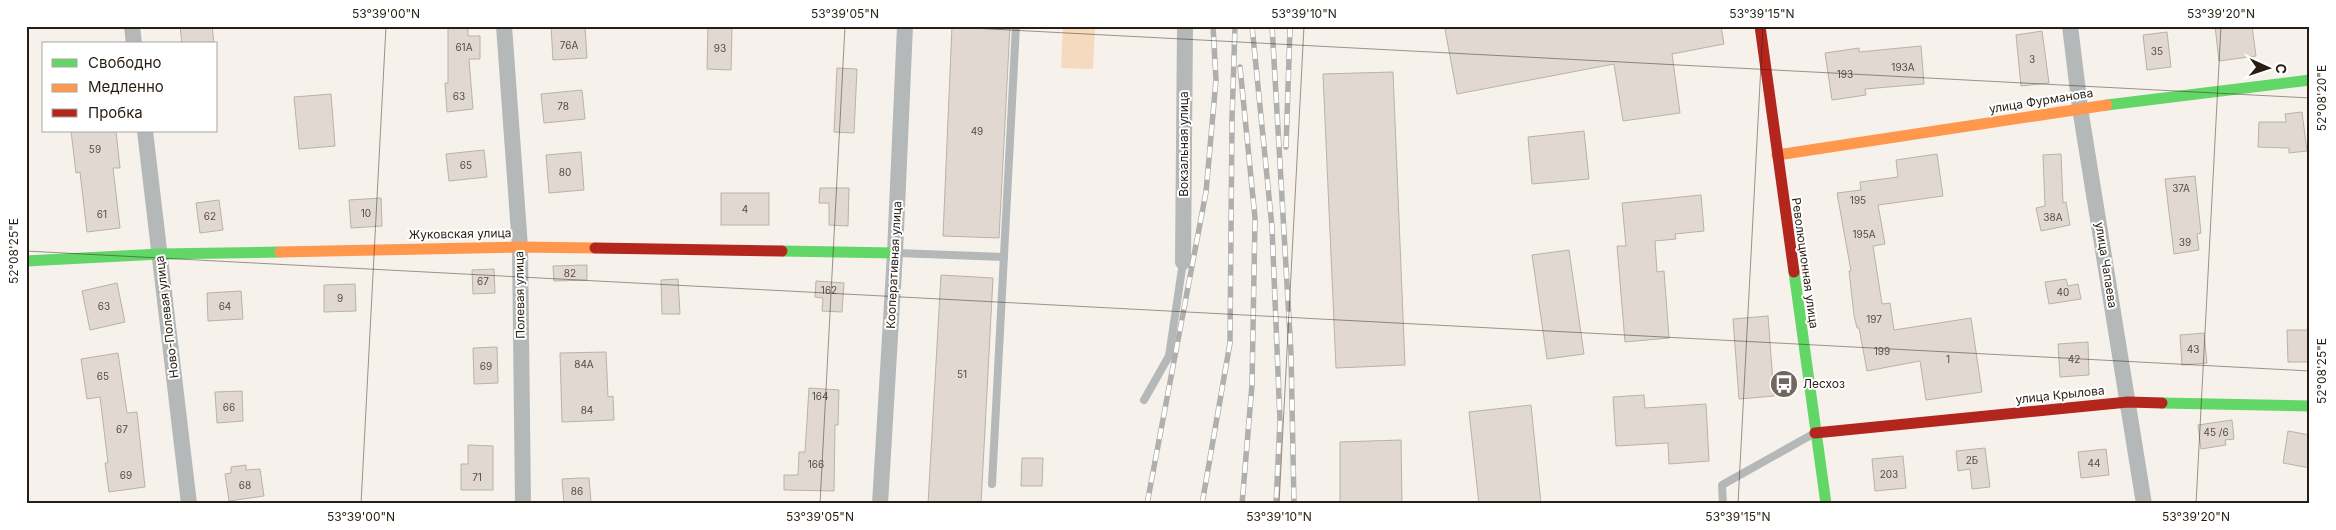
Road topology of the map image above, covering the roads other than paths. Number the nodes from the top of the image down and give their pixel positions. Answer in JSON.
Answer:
{"nodes":[{"id":1,"x":132,"y":26,"type":"edge"},
{"id":2,"x":504,"y":26,"type":"edge"},
{"id":3,"x":905,"y":26,"type":"edge"},
{"id":4,"x":1016,"y":26,"type":"edge"},
{"id":5,"x":1185,"y":26,"type":"edge"},
{"id":6,"x":1760,"y":26,"type":"edge"},
{"id":7,"x":2070,"y":26,"type":"edge"},
{"id":8,"x":134,"y":42,"type":"edge"},
{"id":9,"x":2310,"y":80,"type":"edge"},
{"id":10,"x":2080,"y":108,"type":"junction"},
{"id":11,"x":145,"y":132,"type":"edge"},
{"id":12,"x":1777,"y":155,"type":"junction"},
{"id":13,"x":520,"y":247,"type":"junction"},
{"id":14,"x":895,"y":252,"type":"junction"},
{"id":15,"x":160,"y":254,"type":"junction"},
{"id":16,"x":1004,"y":257,"type":"junction"},
{"id":17,"x":26,"y":261,"type":"edge"},
{"id":18,"x":1183,"y":262,"type":"joint"},
{"id":19,"x":1144,"y":400,"type":"dead end"},
{"id":20,"x":2128,"y":402,"type":"junction"},
{"id":21,"x":2310,"y":406,"type":"edge"},
{"id":22,"x":1815,"y":433,"type":"junction"},
{"id":23,"x":992,"y":484,"type":"dead end"},
{"id":24,"x":189,"y":504,"type":"edge"},
{"id":25,"x":523,"y":504,"type":"edge"},
{"id":26,"x":880,"y":504,"type":"edge"},
{"id":27,"x":1723,"y":504,"type":"edge"},
{"id":28,"x":1826,"y":504,"type":"edge"},
{"id":29,"x":2144,"y":504,"type":"edge"}],
"edges":[{"from":1,"to":8,"type":"street"},
{"from":2,"to":13,"type":"street","name":"Полевая улица"},
{"from":3,"to":14,"type":"street","name":"Кооперативная улица"},
{"from":4,"to":16,"type":"lane"},
{"from":5,"to":18,"type":"street","name":"Вокзальная улица"},
{"from":6,"to":12,"type":"street","name":"Революционная улица"},
{"from":7,"to":10,"type":"street","name":"улица Чапаева"},
{"from":9,"to":10,"type":"street","name":"улица Фурманова"},
{"from":10,"to":12,"type":"street","name":"улица Фурманова"},
{"from":10,"to":20,"type":"street","name":"улица Чапаева"},
{"from":11,"to":15,"type":"street","name":"Ново-Полевая улица"},
{"from":12,"to":22,"type":"street","name":"Революционная улица"},
{"from":13,"to":14,"type":"street","name":"Жуковская улица"},
{"from":13,"to":15,"type":"street","name":"Жуковская улица"},
{"from":13,"to":25,"type":"street","name":"Полевая улица"},
{"from":14,"to":16,"type":"lane"},
{"from":14,"to":26,"type":"street","name":"Кооперативная улица"},
{"from":15,"to":17,"type":"street","name":"Жуковская улица"},
{"from":15,"to":24,"type":"street","name":"Ново-Полевая улица"},
{"from":16,"to":23,"type":"lane"},
{"from":18,"to":19,"type":"lane"},
{"from":20,"to":21,"type":"street","name":"улица Крылова"},
{"from":20,"to":22,"type":"street","name":"улица Крылова"},
{"from":20,"to":29,"type":"street","name":"улица Чапаева"},
{"from":22,"to":27,"type":"lane"},
{"from":22,"to":28,"type":"street","name":"Революционная улица"}]}
